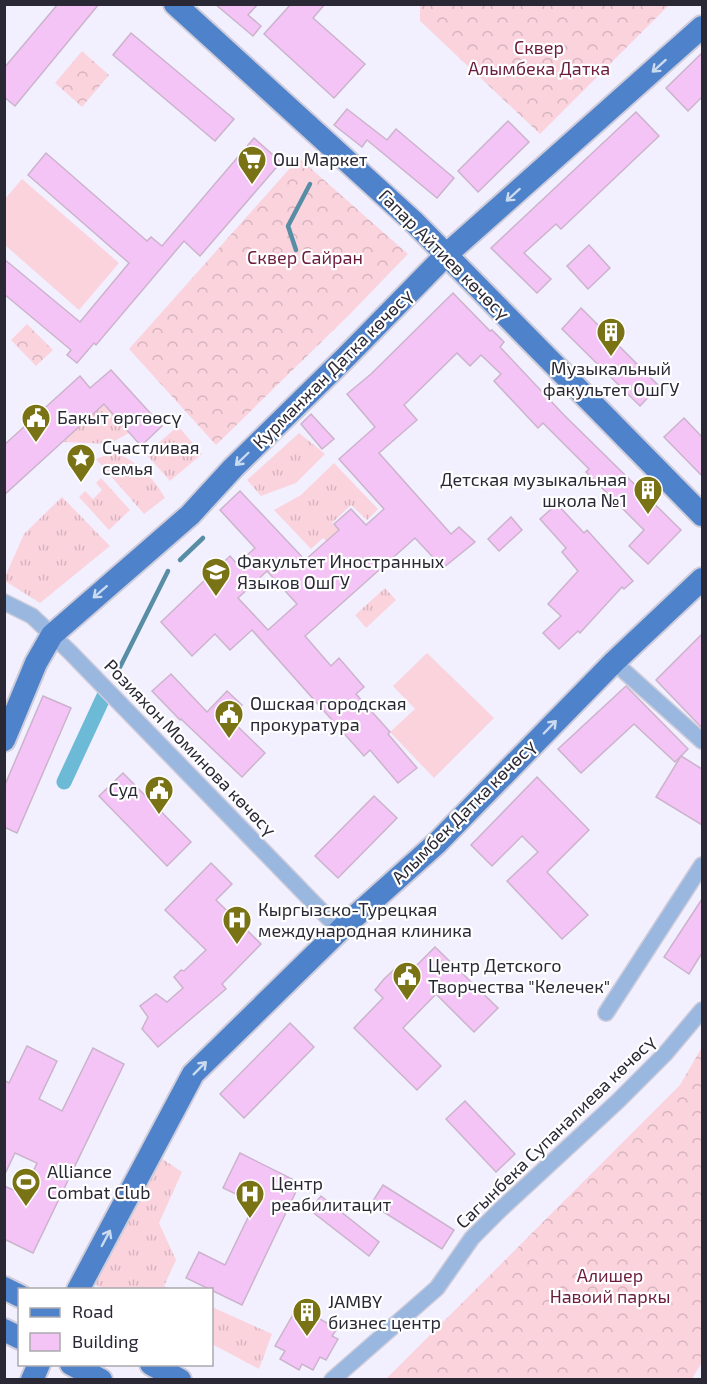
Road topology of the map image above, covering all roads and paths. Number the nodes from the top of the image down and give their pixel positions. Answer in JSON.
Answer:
{"nodes":[{"id":1,"x":175,"y":4,"type":"edge"},
{"id":2,"x":702,"y":27,"type":"edge"},
{"id":3,"x":447,"y":254,"type":"junction"},
{"id":4,"x":702,"y":515,"type":"edge"},
{"id":5,"x":702,"y":579,"type":"edge"},
{"id":6,"x":4,"y":602,"type":"edge"},
{"id":7,"x":52,"y":635,"type":"junction"},
{"id":8,"x":614,"y":662,"type":"junction"},
{"id":9,"x":4,"y":740,"type":"edge"},
{"id":10,"x":702,"y":741,"type":"edge"},
{"id":11,"x":702,"y":865,"type":"edge"},
{"id":12,"x":340,"y":930,"type":"junction"},
{"id":13,"x":702,"y":1010,"type":"edge"},
{"id":14,"x":606,"y":1013,"type":"dead end"},
{"id":15,"x":4,"y":1288,"type":"edge"},
{"id":16,"x":79,"y":1288,"type":"edge"},
{"id":17,"x":18,"y":1295,"type":"edge"},
{"id":18,"x":4,"y":1330,"type":"edge"},
{"id":19,"x":18,"y":1337,"type":"edge"},
{"id":20,"x":39,"y":1366,"type":"edge"},
{"id":21,"x":73,"y":1366,"type":"edge"},
{"id":22,"x":153,"y":1366,"type":"edge"},
{"id":23,"x":32,"y":1380,"type":"edge"},
{"id":24,"x":101,"y":1380,"type":"edge"},
{"id":25,"x":180,"y":1380,"type":"edge"},
{"id":26,"x":332,"y":1380,"type":"edge"}],
"edges":[{"from":1,"to":3,"type":"main road","name":"Гапар Айтиев көчөсү"},
{"from":2,"to":3,"type":"main road","name":"Курманжан Датка көчөсү","one_way":true},
{"from":3,"to":4,"type":"main road","name":"Гапар Айтиев көчөсү"},
{"from":3,"to":7,"type":"main road","name":"Курманжан Датка көчөсү","one_way":true},
{"from":5,"to":8,"type":"main road","name":"Алымбек Датка көчөсү"},
{"from":6,"to":7,"type":"street","name":"Розияхон Моминова көчөсү"},
{"from":7,"to":9,"type":"main road","name":"Курманжан Датка көчөсү"},
{"from":7,"to":12,"type":"street","name":"Розияхон Моминова көчөсү"},
{"from":8,"to":10,"type":"street"},
{"from":12,"to":8,"type":"main road","name":"Алымбек Датка көчөсү","one_way":true},
{"from":11,"to":14,"type":"street"},
{"from":16,"to":12,"type":"main road","name":"Алымбек Датка көчөсү","one_way":true},
{"from":13,"to":26,"type":"street","name":"Сагынбека Супаналиева көчөсү"},
{"from":15,"to":17,"type":"main road"},
{"from":18,"to":19,"type":"main road"},
{"from":20,"to":23,"type":"main road"},
{"from":21,"to":24,"type":"main road"},
{"from":22,"to":25,"type":"main road"}]}
